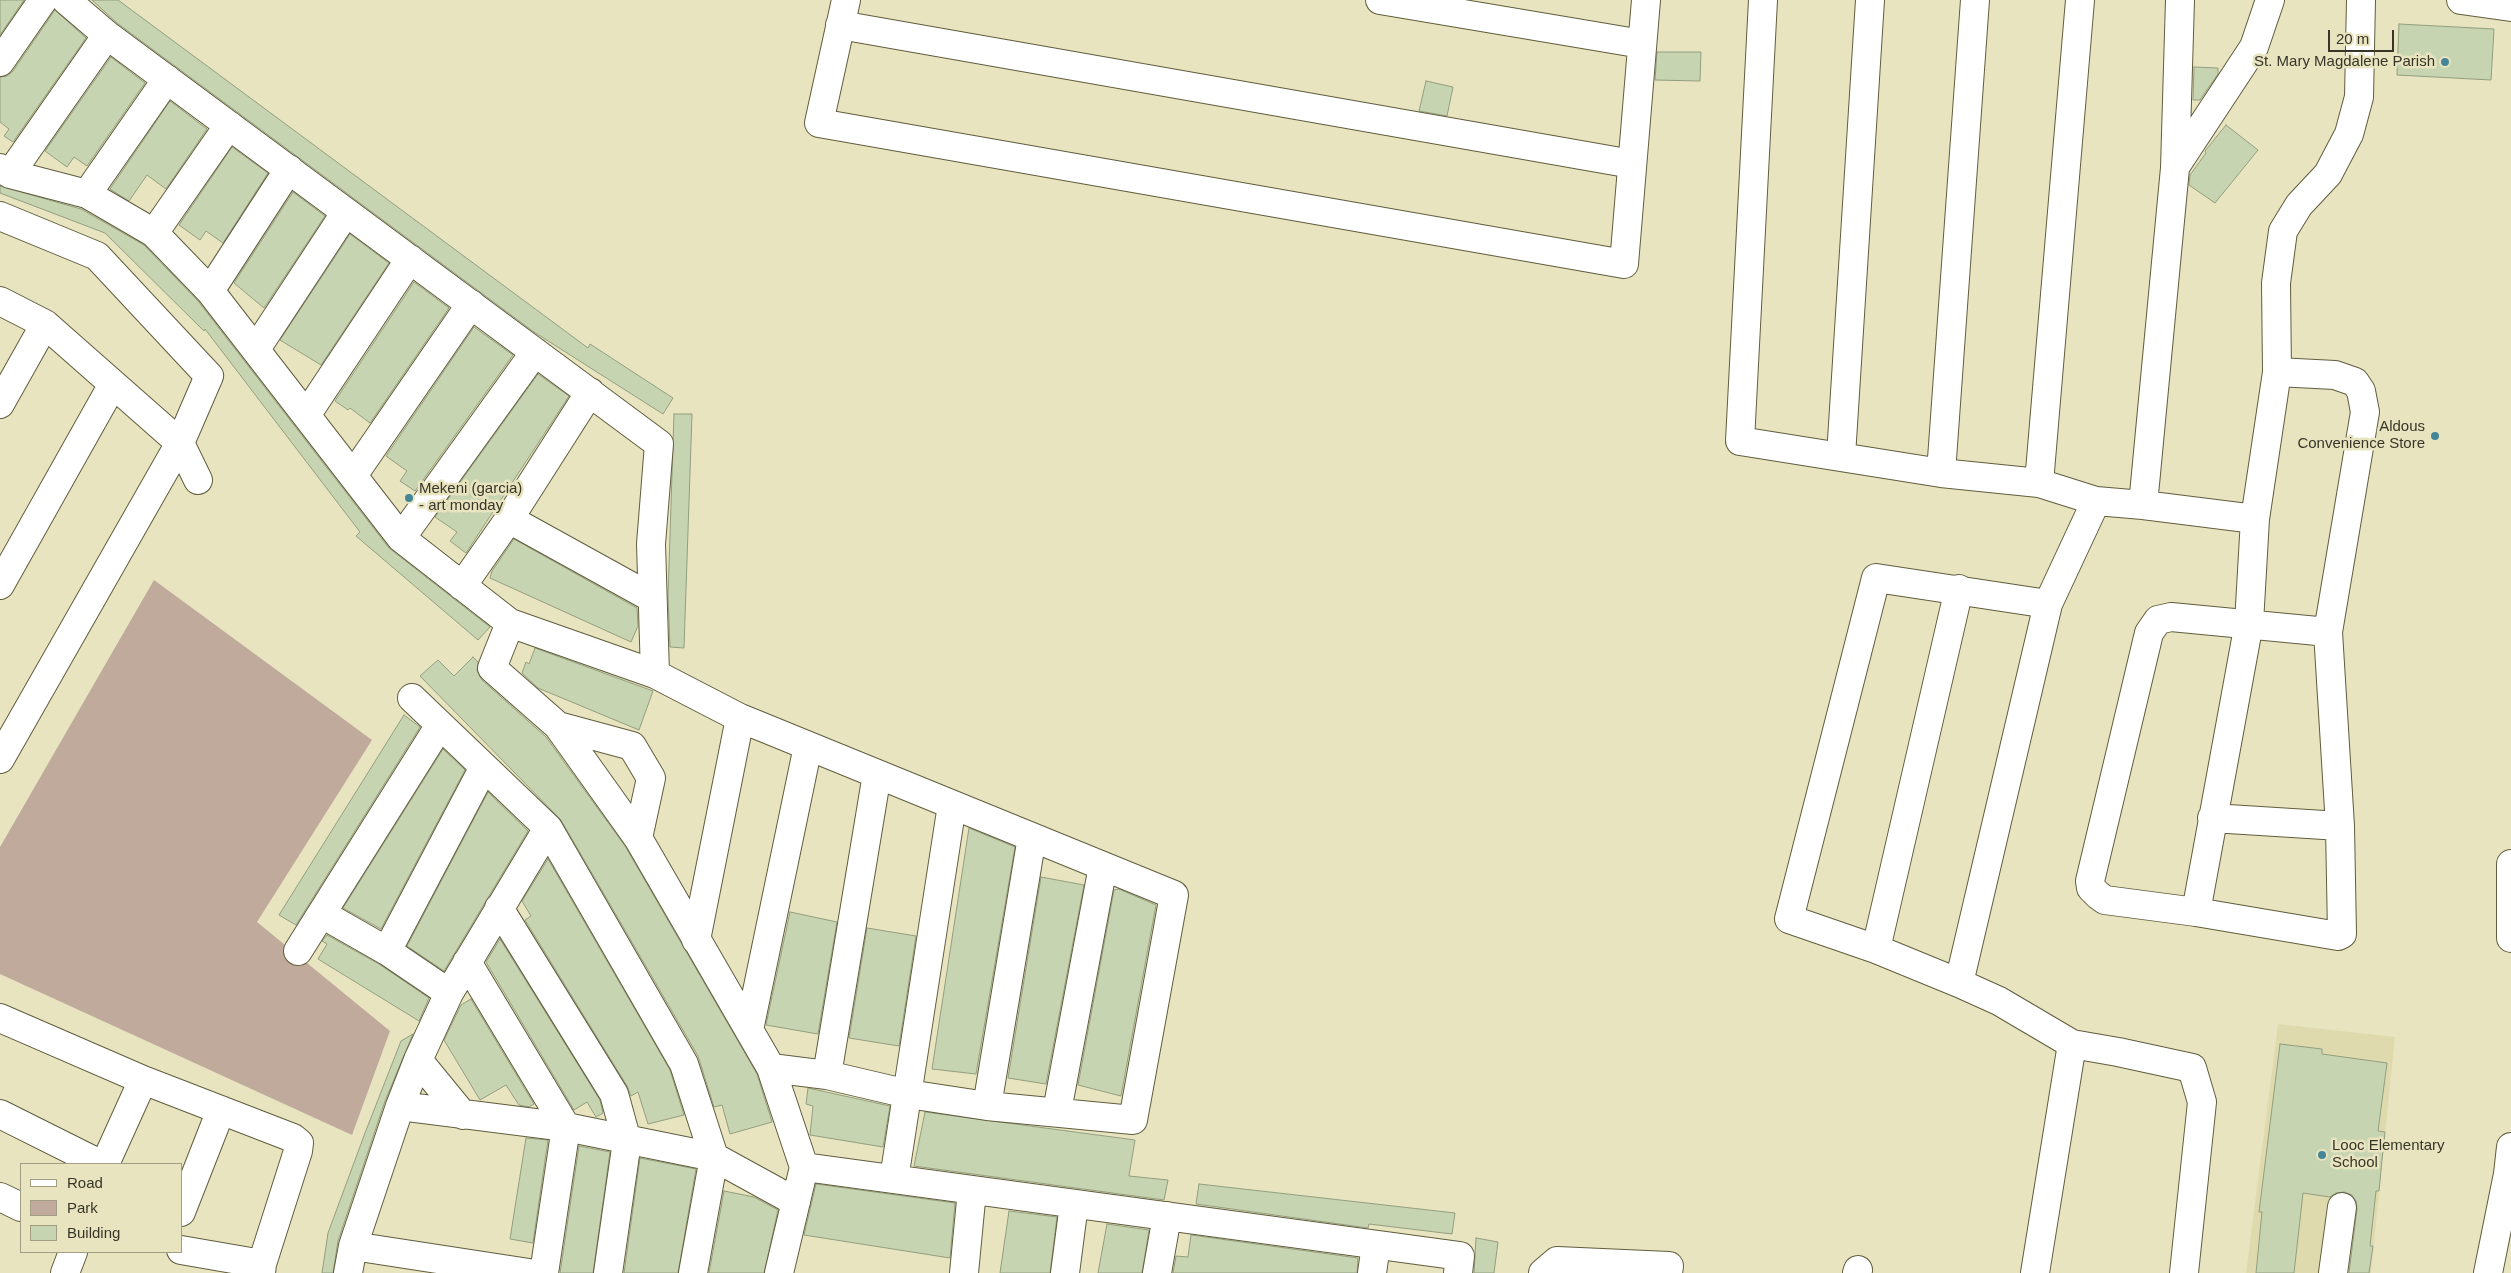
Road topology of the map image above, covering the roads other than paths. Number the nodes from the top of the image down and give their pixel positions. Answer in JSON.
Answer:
{"nodes":[{"id":1,"x":43,"y":0,"type":"edge"},
{"id":2,"x":66,"y":0,"type":"edge"},
{"id":3,"x":1380,"y":0,"type":"edge"},
{"id":4,"x":1646,"y":0,"type":"edge"},
{"id":5,"x":1763,"y":0,"type":"edge"},
{"id":6,"x":1870,"y":0,"type":"edge"},
{"id":7,"x":1975,"y":0,"type":"edge"},
{"id":8,"x":2080,"y":0,"type":"edge"},
{"id":9,"x":2180,"y":0,"type":"edge"},
{"id":10,"x":2270,"y":0,"type":"edge"},
{"id":11,"x":2361,"y":0,"type":"edge"},
{"id":12,"x":2461,"y":0,"type":"edge"},
{"id":13,"x":2511,"y":7,"type":"edge"},
{"id":14,"x":843,"y":12,"type":"edge"},
{"id":15,"x":107,"y":35,"type":"junction"},
{"id":16,"x":1642,"y":44,"type":"junction"},
{"id":17,"x":0,"y":62,"type":"edge"},
{"id":18,"x":167,"y":79,"type":"junction"},
{"id":19,"x":229,"y":126,"type":"junction"},
{"id":20,"x":1632,"y":164,"type":"junction"},
{"id":21,"x":2175,"y":168,"type":"junction"},
{"id":22,"x":289,"y":170,"type":"junction"},
{"id":23,"x":5,"y":171,"type":"edge"},
{"id":24,"x":87,"y":194,"type":"junction"},
{"id":25,"x":346,"y":212,"type":"junction"},
{"id":26,"x":0,"y":216,"type":"edge"},
{"id":27,"x":154,"y":233,"type":"junction"},
{"id":28,"x":410,"y":259,"type":"junction"},
{"id":29,"x":210,"y":291,"type":"junction"},
{"id":30,"x":0,"y":301,"type":"edge"},
{"id":31,"x":470,"y":304,"type":"junction"},
{"id":32,"x":44,"y":324,"type":"junction"},
{"id":33,"x":256,"y":349,"type":"junction"},
{"id":34,"x":535,"y":352,"type":"junction"},
{"id":35,"x":2277,"y":372,"type":"junction"},
{"id":36,"x":113,"y":384,"type":"junction"},
{"id":37,"x":590,"y":392,"type":"junction"},
{"id":38,"x":1,"y":402,"type":"edge"},
{"id":39,"x":307,"y":414,"type":"junction"},
{"id":40,"x":180,"y":443,"type":"junction"},
{"id":41,"x":1841,"y":456,"type":"junction"},
{"id":42,"x":1940,"y":473,"type":"junction"},
{"id":43,"x":354,"y":474,"type":"junction"},
{"id":44,"x":198,"y":480,"type":"dead end"},
{"id":45,"x":2039,"y":483,"type":"junction"},
{"id":46,"x":2096,"y":501,"type":"junction"},
{"id":47,"x":2143,"y":505,"type":"junction"},
{"id":48,"x":509,"y":519,"type":"junction"},
{"id":49,"x":2255,"y":519,"type":"junction"},
{"id":50,"x":401,"y":538,"type":"junction"},
{"id":51,"x":0,"y":585,"type":"edge"},
{"id":52,"x":462,"y":586,"type":"junction"},
{"id":53,"x":1959,"y":589,"type":"junction"},
{"id":54,"x":652,"y":598,"type":"junction"},
{"id":55,"x":2048,"y":604,"type":"junction"},
{"id":56,"x":510,"y":623,"type":"junction"},
{"id":57,"x":2250,"y":623,"type":"junction"},
{"id":58,"x":2328,"y":632,"type":"junction"},
{"id":59,"x":655,"y":674,"type":"junction"},
{"id":60,"x":412,"y":698,"type":"dead end"},
{"id":61,"x":740,"y":718,"type":"junction"},
{"id":62,"x":440,"y":725,"type":"junction"},
{"id":63,"x":558,"y":726,"type":"junction"},
{"id":64,"x":808,"y":746,"type":"junction"},
{"id":65,"x":0,"y":759,"type":"edge"},
{"id":66,"x":484,"y":767,"type":"junction"},
{"id":67,"x":877,"y":774,"type":"junction"},
{"id":68,"x":952,"y":805,"type":"junction"},
{"id":69,"x":2212,"y":818,"type":"junction"},
{"id":70,"x":2340,"y":826,"type":"junction"},
{"id":71,"x":548,"y":828,"type":"junction"},
{"id":72,"x":1032,"y":837,"type":"junction"},
{"id":73,"x":638,"y":838,"type":"junction"},
{"id":74,"x":1104,"y":866,"type":"junction"},
{"id":75,"x":2511,"y":878,"type":"edge"},
{"id":76,"x":499,"y":908,"type":"junction"},
{"id":77,"x":2196,"y":912,"type":"junction"},
{"id":78,"x":322,"y":914,"type":"junction"},
{"id":79,"x":2511,"y":938,"type":"edge"},
{"id":80,"x":696,"y":940,"type":"junction"},
{"id":81,"x":1876,"y":949,"type":"junction"},
{"id":82,"x":298,"y":951,"type":"dead end"},
{"id":83,"x":387,"y":951,"type":"junction"},
{"id":84,"x":467,"y":962,"type":"junction"},
{"id":85,"x":1960,"y":983,"type":"junction"},
{"id":86,"x":449,"y":993,"type":"junction"},
{"id":87,"x":0,"y":1018,"type":"edge"},
{"id":88,"x":749,"y":1030,"type":"junction"},
{"id":89,"x":2072,"y":1044,"type":"junction"},
{"id":90,"x":418,"y":1060,"type":"junction"},
{"id":91,"x":771,"y":1068,"type":"junction"},
{"id":92,"x":827,"y":1075,"type":"junction"},
{"id":93,"x":143,"y":1080,"type":"junction"},
{"id":94,"x":908,"y":1094,"type":"junction"},
{"id":95,"x":400,"y":1106,"type":"junction"},
{"id":96,"x":986,"y":1106,"type":"junction"},
{"id":97,"x":221,"y":1110,"type":"junction"},
{"id":98,"x":1057,"y":1111,"type":"junction"},
{"id":99,"x":0,"y":1114,"type":"edge"},
{"id":100,"x":463,"y":1115,"type":"junction"},
{"id":101,"x":566,"y":1127,"type":"junction"},
{"id":102,"x":627,"y":1140,"type":"junction"},
{"id":103,"x":2511,"y":1147,"type":"edge"},
{"id":104,"x":714,"y":1157,"type":"junction"},
{"id":105,"x":98,"y":1163,"type":"edge"},
{"id":106,"x":105,"y":1163,"type":"edge"},
{"id":107,"x":804,"y":1166,"type":"junction"},
{"id":108,"x":2510,"y":1175,"type":"edge"},
{"id":109,"x":894,"y":1179,"type":"junction"},
{"id":110,"x":972,"y":1190,"type":"junction"},
{"id":111,"x":0,"y":1197,"type":"edge"},
{"id":112,"x":796,"y":1202,"type":"junction"},
{"id":113,"x":1074,"y":1204,"type":"junction"},
{"id":114,"x":20,"y":1207,"type":"edge"},
{"id":115,"x":2342,"y":1207,"type":"dead end"},
{"id":116,"x":182,"y":1209,"type":"edge"},
{"id":117,"x":1167,"y":1216,"type":"junction"},
{"id":118,"x":1376,"y":1245,"type":"junction"},
{"id":119,"x":353,"y":1246,"type":"junction"},
{"id":120,"x":182,"y":1250,"type":"edge"},
{"id":121,"x":72,"y":1253,"type":"edge"},
{"id":122,"x":261,"y":1269,"type":"edge"},
{"id":123,"x":787,"y":1272,"type":"edge"},
{"id":124,"x":65,"y":1273,"type":"edge"},
{"id":125,"x":348,"y":1273,"type":"edge"},
{"id":126,"x":529,"y":1273,"type":"edge"},
{"id":127,"x":544,"y":1273,"type":"edge"},
{"id":128,"x":608,"y":1273,"type":"edge"},
{"id":129,"x":692,"y":1273,"type":"edge"},
{"id":130,"x":964,"y":1273,"type":"edge"},
{"id":131,"x":1065,"y":1273,"type":"edge"},
{"id":132,"x":1157,"y":1273,"type":"edge"},
{"id":133,"x":1372,"y":1273,"type":"edge"},
{"id":134,"x":1458,"y":1273,"type":"edge"},
{"id":135,"x":1543,"y":1273,"type":"edge"},
{"id":136,"x":1668,"y":1273,"type":"edge"},
{"id":137,"x":2034,"y":1273,"type":"edge"},
{"id":138,"x":2184,"y":1273,"type":"edge"},
{"id":139,"x":2333,"y":1273,"type":"edge"},
{"id":140,"x":2488,"y":1273,"type":"edge"}],
"edges":[{"from":1,"to":17,"type":"street"},
{"from":2,"to":15,"type":"street"},
{"from":3,"to":16,"type":"street"},
{"from":4,"to":16,"type":"street"},
{"from":5,"to":41,"type":"street"},
{"from":6,"to":41,"type":"street"},
{"from":7,"to":42,"type":"street"},
{"from":8,"to":45,"type":"street"},
{"from":9,"to":21,"type":"street"},
{"from":10,"to":21,"type":"street"},
{"from":11,"to":35,"type":"street"},
{"from":12,"to":13,"type":"street"},
{"from":14,"to":20,"type":"street"},
{"from":14,"to":20,"type":"street"},
{"from":15,"to":18,"type":"street"},
{"from":15,"to":23,"type":"street"},
{"from":16,"to":20,"type":"street"},
{"from":18,"to":19,"type":"street"},
{"from":18,"to":24,"type":"street"},
{"from":19,"to":22,"type":"street"},
{"from":19,"to":27,"type":"street"},
{"from":21,"to":47,"type":"street"},
{"from":22,"to":25,"type":"street"},
{"from":22,"to":29,"type":"street"},
{"from":23,"to":24,"type":"street"},
{"from":24,"to":27,"type":"street"},
{"from":25,"to":28,"type":"street"},
{"from":25,"to":33,"type":"street"},
{"from":26,"to":40,"type":"street"},
{"from":27,"to":29,"type":"street"},
{"from":28,"to":31,"type":"street"},
{"from":28,"to":39,"type":"street"},
{"from":29,"to":33,"type":"street"},
{"from":30,"to":32,"type":"street"},
{"from":31,"to":34,"type":"street"},
{"from":31,"to":43,"type":"street"},
{"from":32,"to":36,"type":"street"},
{"from":32,"to":38,"type":"street"},
{"from":33,"to":39,"type":"street"},
{"from":34,"to":37,"type":"street"},
{"from":34,"to":50,"type":"street"},
{"from":35,"to":49,"type":"street"},
{"from":35,"to":58,"type":"street"},
{"from":36,"to":40,"type":"street"},
{"from":36,"to":51,"type":"street"},
{"from":37,"to":48,"type":"street"},
{"from":37,"to":54,"type":"street"},
{"from":39,"to":43,"type":"street"},
{"from":40,"to":44,"type":"street"},
{"from":40,"to":65,"type":"street"},
{"from":41,"to":42,"type":"street"},
{"from":42,"to":45,"type":"street"},
{"from":43,"to":50,"type":"street"},
{"from":45,"to":46,"type":"street"},
{"from":46,"to":47,"type":"street"},
{"from":46,"to":55,"type":"street"},
{"from":47,"to":49,"type":"street"},
{"from":48,"to":52,"type":"street"},
{"from":48,"to":54,"type":"street"},
{"from":49,"to":57,"type":"street"},
{"from":50,"to":52,"type":"street"},
{"from":52,"to":56,"type":"street"},
{"from":53,"to":55,"type":"street"},
{"from":53,"to":81,"type":"street"},
{"from":53,"to":81,"type":"street"},
{"from":54,"to":59,"type":"street"},
{"from":55,"to":85,"type":"street"},
{"from":56,"to":59,"type":"street"},
{"from":56,"to":63,"type":"street"},
{"from":57,"to":58,"type":"street"},
{"from":57,"to":69,"type":"street"},
{"from":57,"to":77,"type":"street"},
{"from":58,"to":70,"type":"street"},
{"from":59,"to":61,"type":"street"},
{"from":60,"to":62,"type":"street"},
{"from":61,"to":64,"type":"street"},
{"from":61,"to":80,"type":"street"},
{"from":62,"to":66,"type":"street"},
{"from":62,"to":78,"type":"street"},
{"from":63,"to":73,"type":"street"},
{"from":63,"to":73,"type":"street"},
{"from":64,"to":67,"type":"street"},
{"from":64,"to":88,"type":"street"},
{"from":66,"to":71,"type":"street"},
{"from":66,"to":83,"type":"street"},
{"from":67,"to":68,"type":"street"},
{"from":67,"to":92,"type":"street"},
{"from":68,"to":72,"type":"street"},
{"from":68,"to":94,"type":"street"},
{"from":69,"to":70,"type":"street"},
{"from":69,"to":77,"type":"street"},
{"from":70,"to":77,"type":"street"},
{"from":71,"to":76,"type":"street"},
{"from":71,"to":104,"type":"street"},
{"from":72,"to":74,"type":"street"},
{"from":72,"to":96,"type":"street"},
{"from":73,"to":80,"type":"street"},
{"from":74,"to":98,"type":"street"},
{"from":74,"to":98,"type":"street"},
{"from":75,"to":79,"type":"street"},
{"from":76,"to":84,"type":"street"},
{"from":76,"to":102,"type":"street"},
{"from":78,"to":82,"type":"street"},
{"from":78,"to":83,"type":"street"},
{"from":80,"to":88,"type":"street"},
{"from":81,"to":85,"type":"street"},
{"from":83,"to":86,"type":"street"},
{"from":84,"to":86,"type":"street"},
{"from":84,"to":101,"type":"street"},
{"from":85,"to":89,"type":"street"},
{"from":86,"to":90,"type":"street"},
{"from":87,"to":93,"type":"street"},
{"from":88,"to":91,"type":"street"},
{"from":89,"to":137,"type":"street"},
{"from":89,"to":138,"type":"street"},
{"from":90,"to":95,"type":"street"},
{"from":90,"to":100,"type":"street"},
{"from":91,"to":92,"type":"street"},
{"from":91,"to":107,"type":"street"},
{"from":92,"to":94,"type":"street"},
{"from":93,"to":97,"type":"street"},
{"from":93,"to":106,"type":"street"},
{"from":94,"to":96,"type":"street"},
{"from":94,"to":109,"type":"street"},
{"from":95,"to":100,"type":"street"},
{"from":95,"to":119,"type":"street"},
{"from":96,"to":98,"type":"street"},
{"from":97,"to":116,"type":"street"},
{"from":97,"to":122,"type":"street"},
{"from":99,"to":105,"type":"street"},
{"from":100,"to":101,"type":"street"},
{"from":101,"to":102,"type":"street"},
{"from":101,"to":127,"type":"street"},
{"from":102,"to":104,"type":"street"},
{"from":102,"to":128,"type":"street"},
{"from":103,"to":108,"type":"street"},
{"from":104,"to":112,"type":"street"},
{"from":104,"to":129,"type":"street"},
{"from":107,"to":109,"type":"street"},
{"from":107,"to":112,"type":"street"},
{"from":108,"to":140,"type":"street"},
{"from":109,"to":110,"type":"street"},
{"from":110,"to":113,"type":"street"},
{"from":110,"to":130,"type":"street"},
{"from":111,"to":114,"type":"street"},
{"from":112,"to":123,"type":"street"},
{"from":113,"to":117,"type":"street"},
{"from":113,"to":131,"type":"street"},
{"from":115,"to":139,"type":"street"},
{"from":117,"to":118,"type":"street"},
{"from":117,"to":132,"type":"street"},
{"from":118,"to":133,"type":"street"},
{"from":118,"to":134,"type":"street"},
{"from":119,"to":125,"type":"street"},
{"from":119,"to":126,"type":"street"},
{"from":120,"to":122,"type":"street"},
{"from":121,"to":124,"type":"street"},
{"from":135,"to":136,"type":"street"}]}
